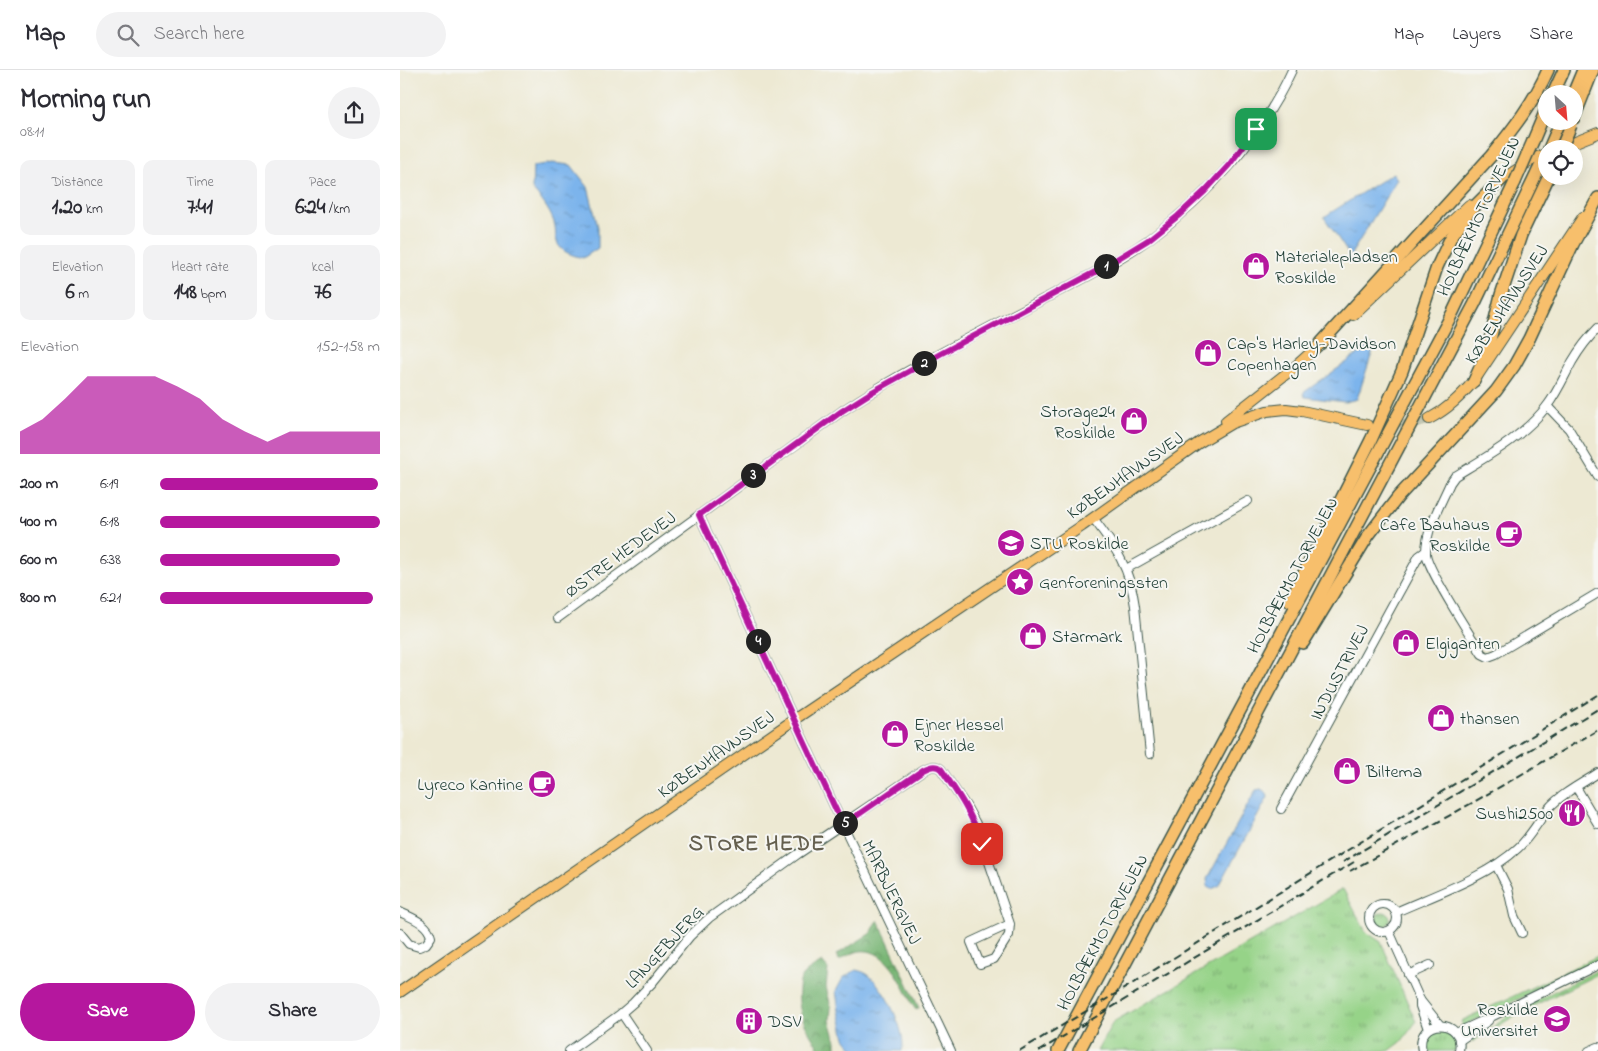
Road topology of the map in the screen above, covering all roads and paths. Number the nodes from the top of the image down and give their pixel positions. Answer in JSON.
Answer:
{"nodes":[{"id":1,"x":1292,"y":70,"type":"edge"},
{"id":2,"x":1548,"y":70,"type":"edge"},
{"id":3,"x":1564,"y":70,"type":"edge"},
{"id":4,"x":1583,"y":70,"type":"edge"},
{"id":5,"x":1592,"y":70,"type":"edge"},
{"id":6,"x":1557,"y":85,"type":"edge"},
{"id":7,"x":1577,"y":85,"type":"edge"},
{"id":8,"x":1583,"y":90,"type":"edge"},
{"id":9,"x":1538,"y":129,"type":"edge"},
{"id":10,"x":1598,"y":133,"type":"edge"},
{"id":11,"x":1581,"y":140,"type":"edge"},
{"id":12,"x":1538,"y":157,"type":"edge"},
{"id":13,"x":1538,"y":171,"type":"edge"},
{"id":14,"x":1502,"y":179,"type":"junction"},
{"id":15,"x":1545,"y":185,"type":"edge"},
{"id":16,"x":1598,"y":196,"type":"edge"},
{"id":17,"x":1598,"y":328,"type":"edge"},
{"id":18,"x":1321,"y":343,"type":"junction"},
{"id":19,"x":1474,"y":381,"type":"junction"},
{"id":20,"x":1547,"y":406,"type":"junction"},
{"id":21,"x":1429,"y":419,"type":"tunnel mouth"},
{"id":22,"x":1367,"y":425,"type":"tunnel mouth"},
{"id":23,"x":1200,"y":442,"type":"junction"},
{"id":24,"x":1598,"y":477,"type":"edge"},
{"id":25,"x":1248,"y":501,"type":"dead end"},
{"id":26,"x":699,"y":515,"type":"junction"},
{"id":27,"x":1093,"y":518,"type":"junction"},
{"id":28,"x":1426,"y":551,"type":"junction"},
{"id":29,"x":1126,"y":569,"type":"junction"},
{"id":30,"x":1598,"y":593,"type":"edge"},
{"id":31,"x":558,"y":618,"type":"dead end"},
{"id":32,"x":1269,"y":655,"type":"junction"},
{"id":33,"x":1278,"y":676,"type":"junction"},
{"id":34,"x":795,"y":719,"type":"junction"},
{"id":35,"x":1150,"y":754,"type":"dead end"},
{"id":36,"x":1598,"y":774,"type":"edge"},
{"id":37,"x":1576,"y":787,"type":"junction"},
{"id":38,"x":1282,"y":809,"type":"dead end"},
{"id":39,"x":1598,"y":824,"type":"edge"},
{"id":40,"x":843,"y":825,"type":"junction"},
{"id":41,"x":1496,"y":865,"type":"junction"},
{"id":42,"x":400,"y":912,"type":"edge"},
{"id":43,"x":1396,"y":912,"type":"junction"},
{"id":44,"x":1010,"y":924,"type":"junction"},
{"id":45,"x":1389,"y":931,"type":"junction"},
{"id":46,"x":400,"y":933,"type":"edge"},
{"id":47,"x":1522,"y":933,"type":"dead end"},
{"id":48,"x":1430,"y":965,"type":"dead end"},
{"id":49,"x":1598,"y":965,"type":"edge"},
{"id":50,"x":1408,"y":975,"type":"junction"},
{"id":51,"x":400,"y":992,"type":"edge"},
{"id":52,"x":1420,"y":1000,"type":"junction"},
{"id":53,"x":622,"y":1014,"type":"junction"},
{"id":54,"x":1491,"y":1018,"type":"junction"},
{"id":55,"x":1440,"y":1025,"type":"junction"},
{"id":56,"x":1428,"y":1030,"type":"junction"},
{"id":57,"x":1456,"y":1033,"type":"junction"},
{"id":58,"x":1460,"y":1041,"type":"junction"},
{"id":59,"x":1598,"y":1047,"type":"edge"},
{"id":60,"x":568,"y":1051,"type":"edge"},
{"id":61,"x":647,"y":1051,"type":"edge"},
{"id":62,"x":951,"y":1051,"type":"edge"},
{"id":63,"x":1058,"y":1051,"type":"edge"},
{"id":64,"x":1079,"y":1051,"type":"edge"},
{"id":65,"x":1421,"y":1051,"type":"edge"},
{"id":66,"x":1459,"y":1051,"type":"edge"},
{"id":67,"x":1589,"y":1051,"type":"edge"}],
"edges":[{"from":1,"to":26,"type":"street","name":"ØSTRE HEDEVEJ"},
{"from":2,"to":18,"type":"highway"},
{"from":3,"to":6,"type":"highway"},
{"from":4,"to":7,"type":"highway"},
{"from":5,"to":8,"type":"highway"},
{"from":9,"to":32,"type":"highway","name":"HOLBÆKMOTORVEJEN","bridge":true},
{"from":10,"to":11,"type":"main road"},
{"from":12,"to":14,"type":"main road","name":"KØBENHAVNSVEJ"},
{"from":13,"to":33,"type":"highway","name":"HOLBÆKMOTORVEJEN"},
{"from":14,"to":18,"type":"main road","name":"KØBENHAVNSVEJ"},
{"from":14,"to":32,"type":"highway"},
{"from":15,"to":19,"type":"highway"},
{"from":16,"to":19,"type":"main road","name":"KØBENHAVNSVEJ"},
{"from":16,"to":33,"type":"highway"},
{"from":17,"to":20,"type":"street","name":"INDUSTRIVEJ"},
{"from":18,"to":23,"type":"main road","name":"KØBENHAVNSVEJ"},
{"from":19,"to":21,"type":"main road","name":"KØBENHAVNSVEJ"},
{"from":20,"to":24,"type":"street"},
{"from":20,"to":28,"type":"street","name":"INDUSTRIVEJ"},
{"from":22,"to":23,"type":"main road","name":"KØBENHAVNSVEJ"},
{"from":23,"to":27,"type":"main road","name":"KØBENHAVNSVEJ"},
{"from":25,"to":29,"type":"street"},
{"from":26,"to":31,"type":"street","name":"ØSTRE HEDEVEJ"},
{"from":26,"to":34,"type":"street","name":"MARBJERGVEJ"},
{"from":27,"to":29,"type":"street"},
{"from":27,"to":34,"type":"main road","name":"KØBENHAVNSVEJ"},
{"from":28,"to":30,"type":"street"},
{"from":28,"to":38,"type":"street","name":"INDUSTRIVEJ"},
{"from":29,"to":35,"type":"street"},
{"from":32,"to":63,"type":"highway","name":"HOLBÆKMOTORVEJEN"},
{"from":33,"to":64,"type":"highway","name":"HOLBÆKMOTORVEJEN"},
{"from":34,"to":40,"type":"street","name":"MARBJERGVEJ"},
{"from":34,"to":51,"type":"main road","name":"KØBENHAVNSVEJ"},
{"from":36,"to":37,"type":"street"},
{"from":37,"to":39,"type":"street"},
{"from":37,"to":41,"type":"street"},
{"from":40,"to":44,"type":"street","name":"LANGEBJERG"},
{"from":40,"to":53,"type":"street","name":"LANGEBJERG"},
{"from":40,"to":62,"type":"street","name":"MARBJERGVEJ"},
{"from":41,"to":43,"type":"street"},
{"from":41,"to":47,"type":"street"},
{"from":42,"to":46,"type":"street"},
{"from":43,"to":45,"type":"street"},
{"from":43,"to":45,"type":"street"},
{"from":44,"to":44,"type":"street"},
{"from":45,"to":50,"type":"street"},
{"from":48,"to":50,"type":"street"},
{"from":49,"to":54,"type":"street"},
{"from":50,"to":52,"type":"street"},
{"from":52,"to":55,"type":"street"},
{"from":52,"to":56,"type":"street"},
{"from":53,"to":60,"type":"street","name":"LANGEBJERG"},
{"from":53,"to":61,"type":"street","name":"LANGEBJERG"},
{"from":54,"to":57,"type":"street"},
{"from":54,"to":58,"type":"street"},
{"from":55,"to":56,"type":"street"},
{"from":55,"to":57,"type":"street"},
{"from":56,"to":65,"type":"street"},
{"from":57,"to":58,"type":"street"},
{"from":58,"to":66,"type":"street"},
{"from":59,"to":67,"type":"street"}]}
